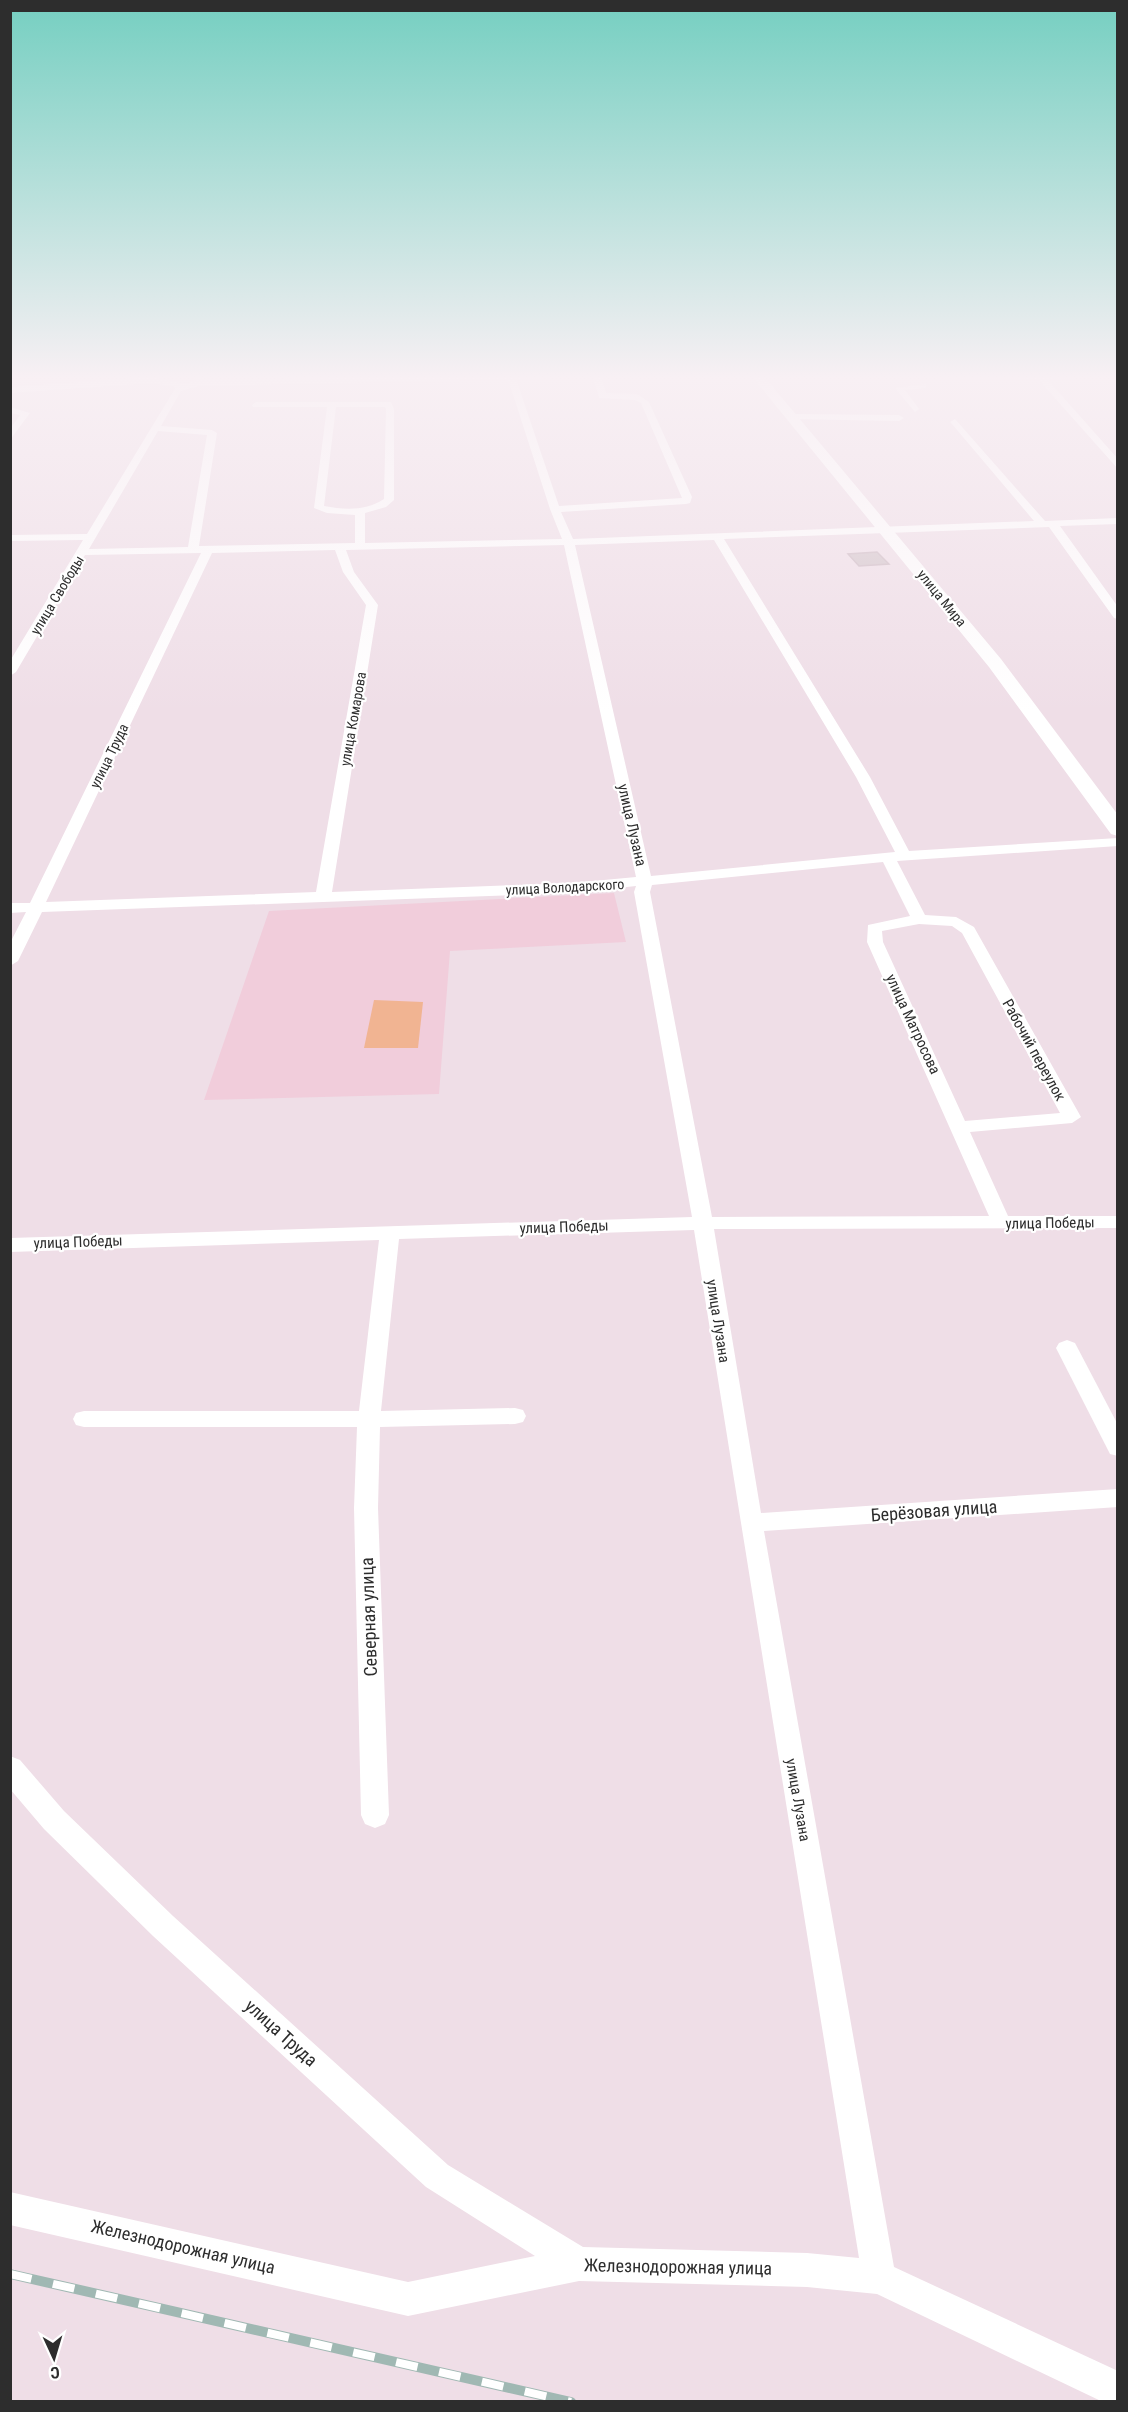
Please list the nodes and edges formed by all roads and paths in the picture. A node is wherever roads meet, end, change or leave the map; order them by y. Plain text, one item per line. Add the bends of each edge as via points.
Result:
1 (120, 487) edge
2 (203, 487) edge
3 (321, 487) edge
4 (389, 487) edge
5 (548, 487) edge
6 (682, 487) edge
7 (849, 487) edge
8 (1013, 487) edge
9 (555, 509) junction
10 (360, 511) junction
11 (1118, 521) edge
12 (1047, 524) junction
13 (885, 529) junction
14 (717, 536) junction
15 (91, 537) junction
16 (10, 538) edge
17 (569, 542) junction
18 (340, 548) junction
19 (360, 548) junction
20 (193, 550) junction
21 (208, 550) junction
22 (82, 552) junction
23 (1118, 616) edge
24 (10, 672) edge
25 (1118, 830) edge
26 (1118, 842) edge
27 (896, 857) junction
28 (645, 883) junction
29 (323, 897) junction
30 (10, 908) edge
31 (36, 908) junction
32 (919, 919) junction
33 (10, 962) edge
34 (960, 1127) junction
35 (1118, 1222) edge
36 (703, 1223) junction
37 (1002, 1224) junction
38 (390, 1232) junction
39 (10, 1245) edge
40 (1067, 1348) dead end
41 (515, 1416) dead end
42 (84, 1419) dead end
43 (369, 1419) junction
44 (1118, 1448) edge
45 (1118, 1498) edge
46 (751, 1523) junction
47 (10, 1768) edge
48 (375, 1815) dead end
49 (10, 2208) edge
50 (579, 2264) junction
51 (879, 2277) junction
52 (1118, 2390) edge

1 - 15 street, улица Свободы
2 - 20 street
3 - 10 street via 318,505 324,509
4 - 10 street via 389,500
5 - 9 street, улица Лузана
6 - 9 street via 686,501
7 - 13 main road, улица Мира
8 - 12 street
9 - 17 street, улица Лузана
10 - 19 street
11 - 12 street
12 - 13 street
12 - 23 street
13 - 14 street
13 - 25 main road, улица Мира via 1002,672
14 - 17 street
14 - 27 street via 863,777
15 - 16 street
15 - 22 street, улица Свободы
17 - 19 street
17 - 28 street, улица Лузана
18 - 19 street
18 - 21 street
18 - 29 street, улица Комарова via 349,572 372,605
20 - 21 street
20 - 22 street
21 - 31 street, улица Труда
22 - 24 street, улица Свободы
26 - 27 street, улица Володарского
27 - 28 street, улица Володарского
27 - 32 street
28 - 29 street, улица Володарского
28 - 36 street, улица Лузана via 642,892
29 - 31 street, улица Володарского
30 - 31 street, улица Володарского
31 - 33 street, улица Труда
32 - 34 street, улица Матросова via 874,928 875,942
32 - 34 street, Рабочий переулок via 956,922 968,930 1072,1117
34 - 37 street, улица Матросова
35 - 37 street, улица Победы
36 - 37 street, улица Победы
36 - 38 street, улица Победы
36 - 46 street, улица Лузана
38 - 39 street, улица Победы
38 - 43 street, Северная улица
40 - 44 street
41 - 43 street
42 - 43 street
43 - 48 street, Северная улица via 366,1508
45 - 46 street, Берёзовая улица
46 - 51 street, улица Лузана
47 - 50 street, улица Труда via 54,1820 163,1926 437,2176
49 - 50 street, Железнодорожная улица via 408,2299
50 - 51 street, Железнодорожная улица via 807,2270
51 - 52 street, Железнодорожная улица

